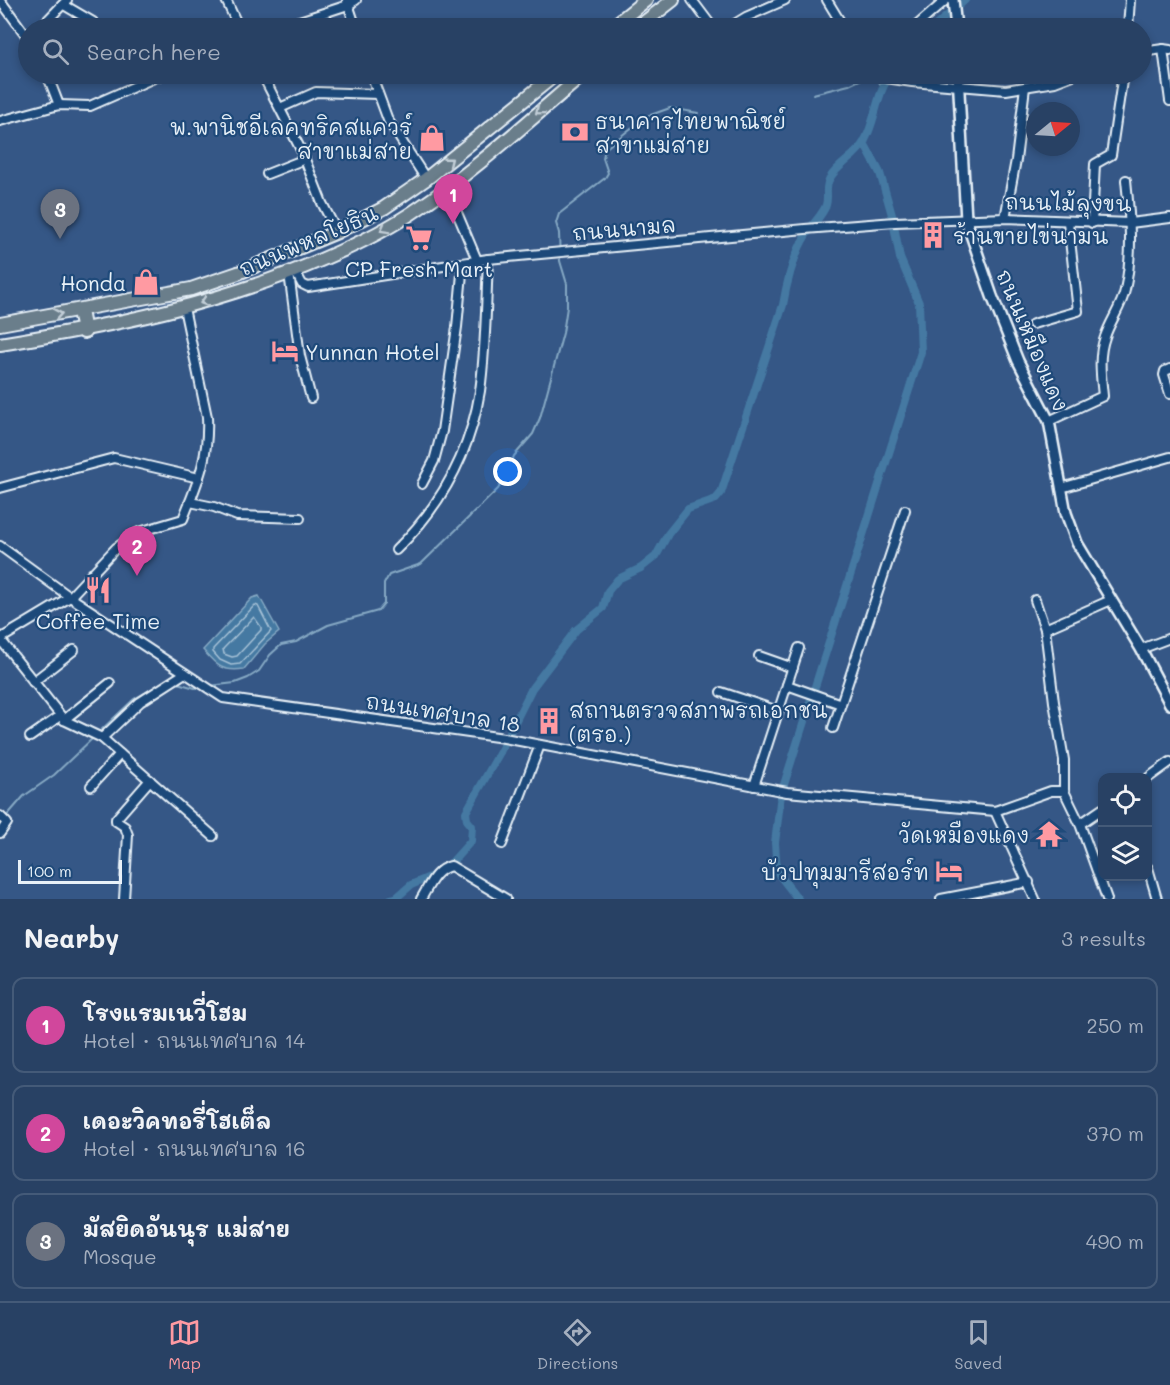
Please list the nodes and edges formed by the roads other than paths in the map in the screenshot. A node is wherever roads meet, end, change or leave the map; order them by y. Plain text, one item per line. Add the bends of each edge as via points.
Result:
1 (0, 0) edge
2 (226, 0) edge
3 (646, 0) edge
4 (673, 0) edge
5 (692, 0) edge
6 (785, 0) edge
7 (827, 0) edge
8 (946, 0) edge
9 (953, 0) edge
10 (1130, 0) edge
11 (65, 2) edge
12 (350, 2) edge
13 (658, 5) edge
14 (50, 18) edge
15 (87, 18) edge
16 (234, 18) edge
17 (306, 18) edge
18 (354, 18) edge
19 (624, 18) edge
20 (647, 18) edge
21 (706, 18) edge
22 (746, 18) edge
23 (838, 18) edge
24 (925, 18) edge
25 (955, 18) edge
26 (1129, 18) edge
27 (18, 24) edge
28 (1166, 50) edge
29 (52, 84) edge
30 (140, 84) edge
31 (267, 84) edge
32 (374, 84) edge
33 (544, 84) edge
34 (572, 84) edge
35 (945, 84) edge
36 (1043, 84) edge
37 (1122, 84) edge
38 (959, 86) junction
39 (1025, 87) junction
40 (378, 94) junction
41 (1170, 101) edge
42 (60, 105) junction
43 (280, 108) junction
44 (0, 121) edge
45 (305, 159) junction
46 (267, 174) dead end
47 (426, 178) junction
48 (1126, 180) dead end
49 (447, 189) junction
50 (1005, 218) junction
51 (1170, 218) edge
52 (966, 220) junction
53 (1068, 222) junction
54 (1092, 223) junction
55 (1130, 223) junction
56 (337, 232) junction
57 (488, 259) junction
58 (477, 260) junction
59 (463, 263) junction
60 (292, 272) junction
61 (184, 308) junction
62 (80, 310) junction
63 (0, 324) edge
64 (1033, 324) dead end
65 (84, 331) junction
66 (0, 344) edge
67 (1170, 369) edge
68 (1170, 394) edge
69 (311, 398) dead end
70 (1049, 422) junction
71 (1170, 457) edge
72 (199, 478) junction
73 (422, 484) dead end
74 (0, 488) edge
75 (1061, 488) junction
76 (190, 502) junction
77 (905, 510) dead end
78 (300, 518) dead end
79 (0, 546) edge
80 (396, 550) dead end
81 (70, 597) junction
82 (1035, 600) dead end
83 (1112, 600) junction
84 (1045, 629) junction
85 (1170, 638) edge
86 (0, 639) edge
87 (799, 648) dead end
88 (1141, 649) junction
89 (74, 650) dead end
90 (759, 656) dead end
91 (793, 668) junction
92 (185, 673) junction
93 (33, 682) junction
94 (110, 683) dead end
95 (787, 685) junction
96 (721, 692) dead end
97 (841, 704) junction
98 (1170, 704) edge
99 (778, 711) junction
100 (62, 718) junction
101 (833, 728) dead end
102 (98, 736) junction
103 (30, 737) dead end
104 (540, 745) junction
105 (120, 754) junction
106 (1170, 762) edge
107 (1152, 775) edge
108 (150, 780) junction
109 (91, 786) dead end
110 (754, 786) junction
111 (1064, 791) junction
112 (995, 811) junction
113 (1098, 812) edge
114 (3, 817) edge
115 (1080, 824) junction
116 (0, 833) edge
117 (213, 836) dead end
118 (502, 844) dead end
119 (1152, 881) edge
120 (1029, 882) junction
121 (953, 898) edge
122 (123, 899) edge
123 (421, 899) edge
124 (506, 899) edge
125 (941, 899) edge
126 (1035, 899) edge
127 (1107, 899) edge
128 (1157, 899) edge

1 - 27 street
2 - 16 street
3 - 19 main road
4 - 13 main road
5 - 21 street
6 - 22 street
7 - 23 street
8 - 24 street
9 - 25 street
10 - 26 street
11 - 14 street
11 - 15 street
12 - 17 street
12 - 18 street
13 - 20 main road
28 - 41 street
29 - 42 street
30 - 42 street via 90,106
31 - 43 street
32 - 40 street
47 -> 33 main road, ถนนพหลโยธิน
34 -> 49 main road, ถนนพหลโยธิน
35 - 38 street
36 - 39 street
37 - 54 street via 1111,155 1095,164
38 - 39 street via 1006,90
38 - 52 street, ถนนเหมืองแดง
39 - 50 street
40 - 43 street via 322,92
40 - 47 street via 388,120
42 - 44 street
43 - 45 street
45 - 46 street
45 - 56 street
47 - 56 main road, ถนนพหลโยธิน via 384,208
48 - 55 street
49 - 58 street
49 -> 60 main road, ถนนพหลโยธิน via 367,239
50 - 52 street, ถนนไม้ลุงขน
50 - 53 street, ถนนไม้ลุงขน
51 - 55 street, ถนนไม้ลุงขน
52 - 57 street, ถนนนามล via 805,229
52 - 70 street, ถนนเหมืองแดง via 1018,361
53 - 54 street, ถนนไม้ลุงขน
53 - 64 street via 1078,311
54 - 55 street, ถนนไม้ลุงขน
55 - 70 street via 1125,292 1105,337 1100,362 1103,396
56 - 62 main road, ถนนพหลโยธิน via 190,289
57 - 58 street, ถนนนามล
57 - 80 street via 480,392 467,439 440,498
58 - 59 street, ถนนนามล
59 - 60 street, ถนนนามล via 308,287
59 - 73 street via 442,431 434,461
60 -> 61 main road, ถนนพหลโยธิน
60 - 69 street via 300,356
61 - 65 main road, ถนนพหลโยธิน
61 - 72 street via 207,417 206,456
63 -> 62 main road, ถนนพหลโยธิน
62 - 65 highway
65 - 66 main road, ถนนพหลโยธิน
67 - 68 street via 1164,375
70 - 75 street, ถนนเหมืองแดง
71 - 75 street
72 - 74 street via 114,458
72 - 76 street
75 - 83 street, ถนนเหมืองแดง via 1077,543
76 - 78 street via 237,516
76 - 81 street via 183,519 139,532 116,548
77 - 97 street
79 - 81 street, ถนนเทศบาล 18
81 - 86 street
81 - 92 street, ถนนเทศบาล 18
82 - 84 street
83 - 84 street
83 - 88 street, ถนนเหมืองแดง
84 - 111 street via 1064,760
85 - 88 street
86 - 93 street
87 - 91 street
88 - 98 street, ถนนเหมืองแดง
89 - 93 street
90 - 91 street
91 - 95 street
92 - 102 street
92 - 104 street, ถนนเทศบาล 18 via 223,698
93 - 100 street
94 - 100 street
95 - 97 street
95 - 99 street
96 - 99 street
97 - 101 street
99 - 110 street
100 - 102 street
100 - 103 street
102 - 105 street
104 - 110 street, ถนนเทศบาล 18
104 - 118 street
105 - 108 street
105 - 109 street
106 - 107 street
108 - 117 street
108 - 122 street via 116,819 128,835
110 - 112 street, ถนนเทศบาล 18
111 - 112 street via 1051,791
111 - 115 street
112 - 120 street
113 - 115 street
114 - 116 street via 6,825
115 - 127 street
119 - 128 street
120 - 121 street
120 - 126 street
121 - 125 street
123 - 124 street via 436,874 451,866

